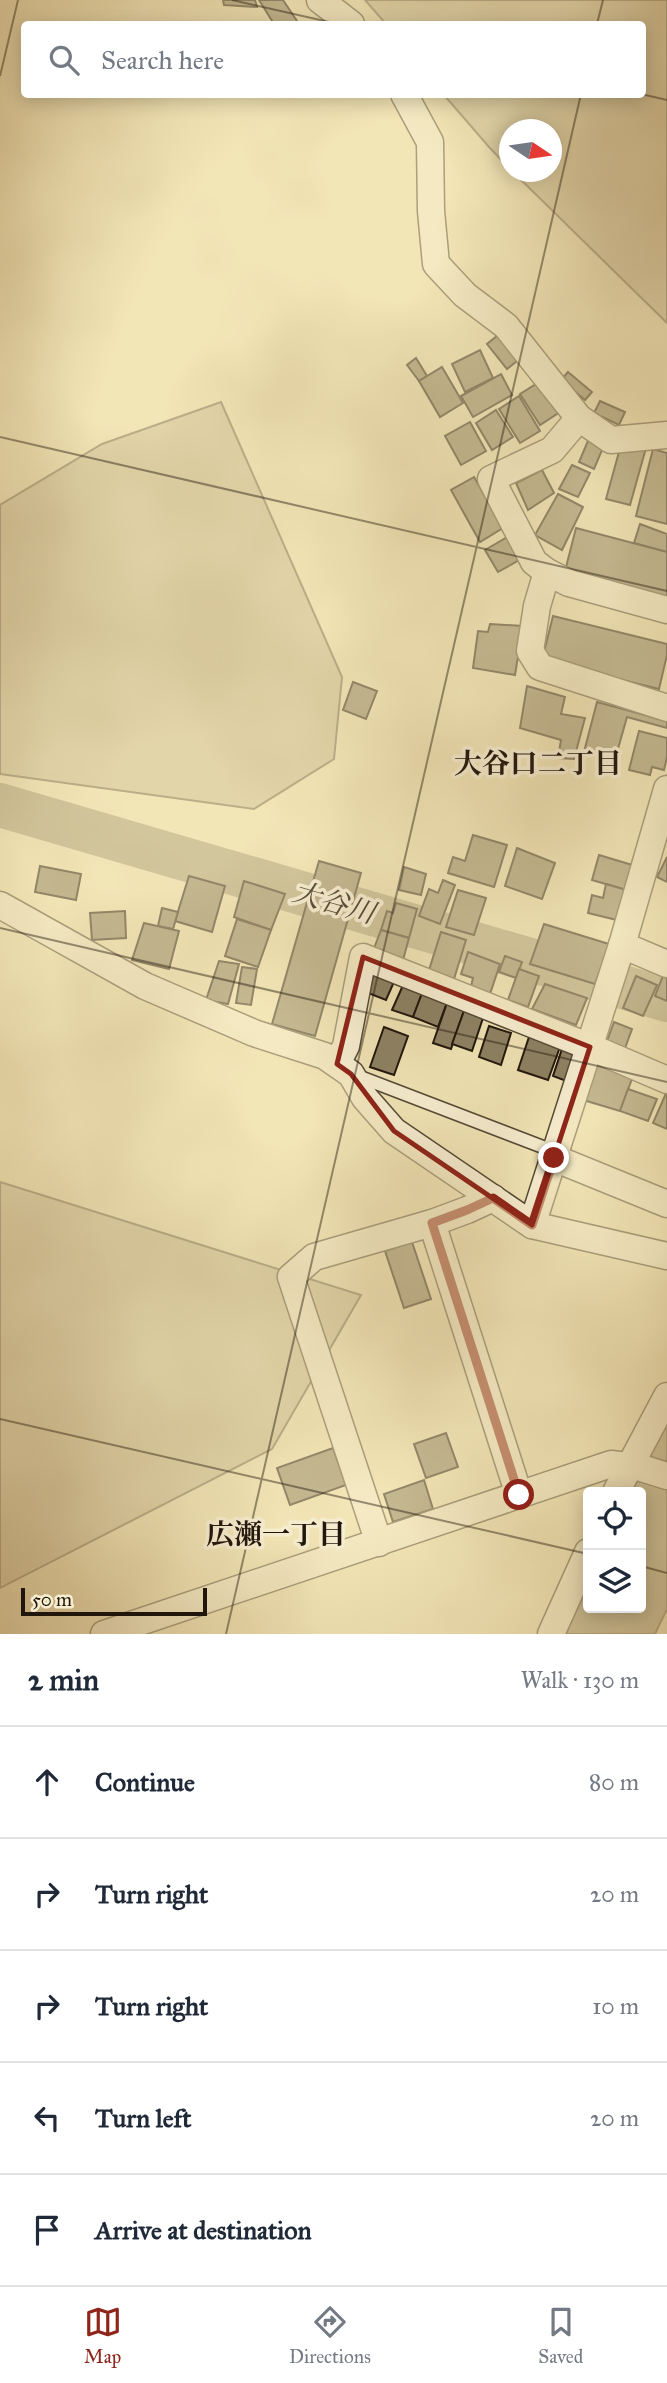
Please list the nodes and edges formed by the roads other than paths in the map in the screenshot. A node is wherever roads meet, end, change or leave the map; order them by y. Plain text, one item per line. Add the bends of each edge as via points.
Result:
1 (320, 0) edge
2 (347, 21) edge
3 (406, 98) edge
4 (579, 418) junction
5 (667, 435) edge
6 (547, 572) junction
7 (667, 610) edge
8 (667, 708) edge
9 (665, 804) edge
10 (0, 905) edge
11 (622, 945) junction
12 (667, 964) edge
13 (590, 1047) junction
14 (344, 1069) junction
15 (667, 1080) edge
16 (555, 1155) junction
17 (493, 1198) junction
18 (667, 1204) edge
19 (432, 1223) junction
20 (532, 1225) junction
21 (667, 1256) edge
22 (667, 1396) edge
23 (633, 1466) junction
24 (667, 1476) edge
25 (619, 1487) edge
26 (519, 1495) junction
27 (379, 1542) junction
28 (583, 1563) edge
29 (162, 1626) edge
30 (104, 1634) edge
31 (551, 1634) edge

1 - 2 street
3 - 4 street via 430,142 436,264 465,295 506,326
4 - 5 street via 611,440
4 - 6 street via 552,450 491,479 534,562
6 - 7 street via 569,583
6 - 8 street via 530,651 540,667
9 - 11 street
10 - 14 street via 145,986 254,1033 325,1056
11 - 12 street
11 - 13 street
13 - 14 street via 363,957
13 - 15 street
13 - 16 street
14 - 16 lane
14 - 17 street via 394,1131
16 - 18 street
16 - 20 street
17 - 19 street
17 - 20 street
19 - 26 street
19 - 27 street via 314,1257 291,1277
20 - 21 street
22 - 23 street
23 - 24 street
23 - 25 street
23 - 26 street via 611,1464
26 - 27 street
27 - 29 street
28 - 31 street
29 - 30 street

